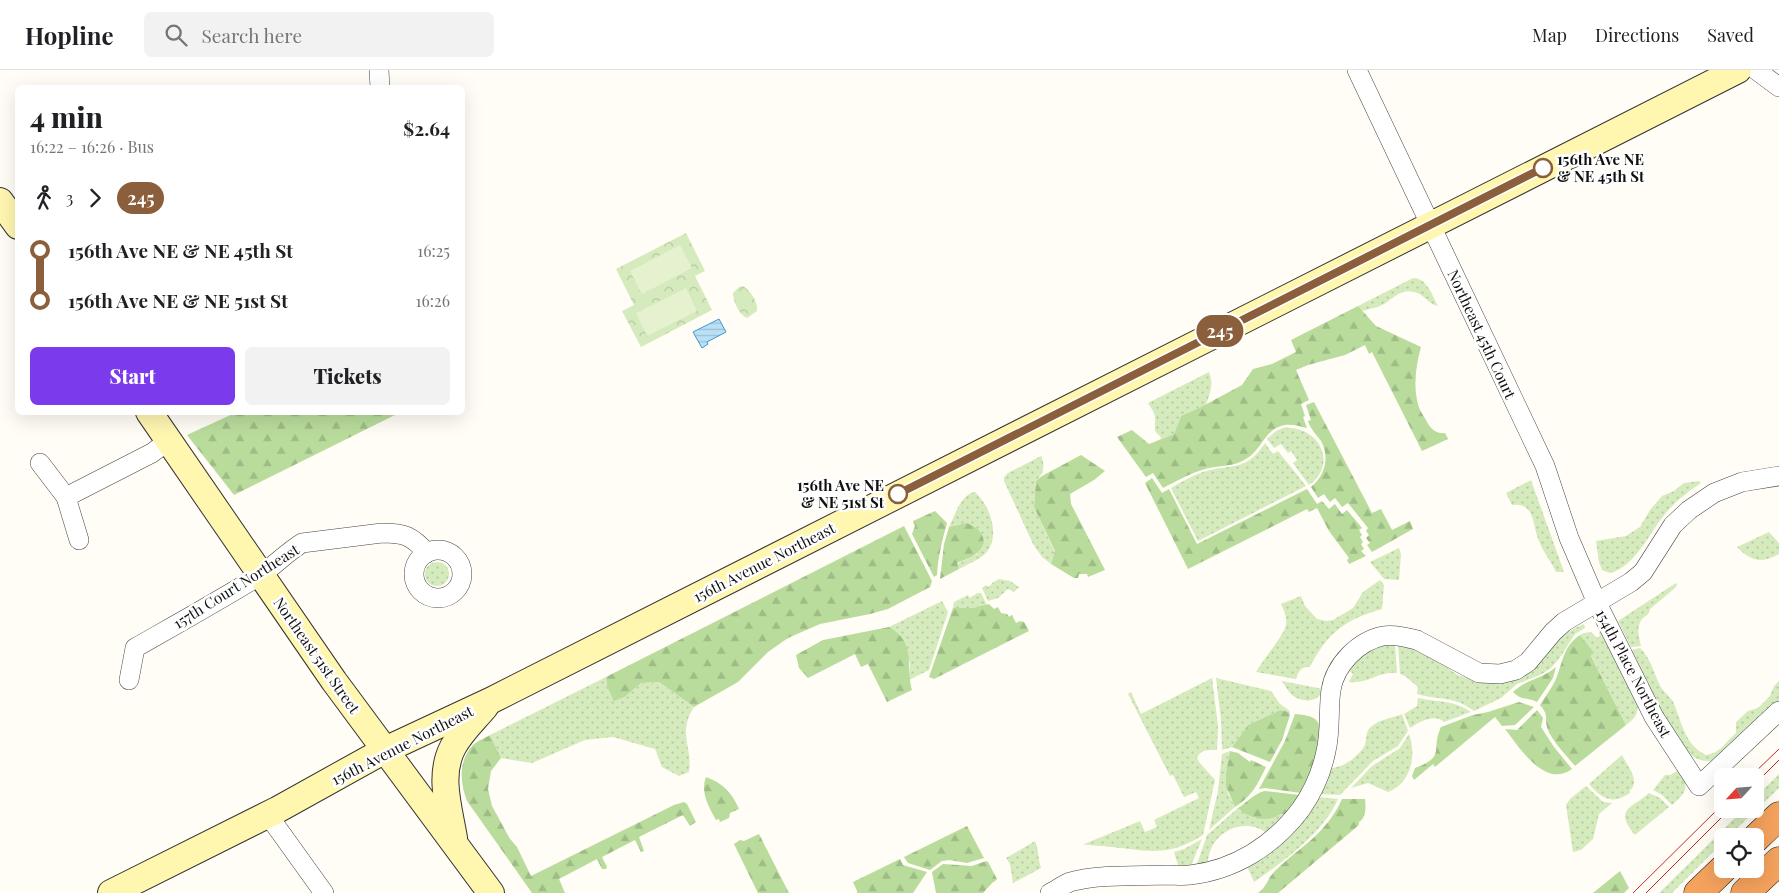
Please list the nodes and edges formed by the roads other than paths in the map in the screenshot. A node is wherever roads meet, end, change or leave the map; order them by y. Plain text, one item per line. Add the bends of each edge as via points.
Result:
1 (380, 70) edge
2 (1357, 70) edge
3 (1738, 70) edge
4 (1756, 70) edge
5 (1714, 76) edge
6 (380, 85) edge
7 (1779, 87) edge
8 (0, 201) edge
9 (15, 222) edge
10 (1430, 224) junction
11 (151, 415) edge
12 (168, 441) junction
13 (40, 463) dead end
14 (1779, 476) edge
15 (66, 497) junction
16 (79, 540) dead end
17 (427, 553) dead end
18 (261, 574) junction
19 (1597, 602) junction
20 (129, 680) dead end
21 (490, 701) junction
22 (1779, 712) edge
23 (385, 750) junction
24 (268, 814) junction
25 (1779, 816) edge
26 (1764, 830) edge
27 (455, 843) junction
28 (1779, 861) edge
29 (1714, 878) edge
30 (112, 893) edge
31 (324, 893) edge
32 (491, 893) edge
33 (1050, 893) edge
34 (1698, 893) edge
35 (1745, 893) edge

1 - 6 street
2 - 10 street, Northeast 45th Court
3 - 5 main road, 156th Avenue Northeast
4 - 7 street
5 - 10 main road, 156th Avenue Northeast
8 - 9 main road
10 - 19 street, Northeast 45th Court via 1545,466 1569,538
10 - 21 main road, 156th Avenue Northeast
11 - 12 main road, Northeast 51st Street
12 - 15 street via 152,453
12 - 18 main road, Northeast 51st Street
13 - 15 street
14 - 19 street via 1742,482 1714,493 1689,510 1673,525 1642,572
15 - 16 street
17 - 18 street, 157th Court Northeast via 415,539 382,532 302,544
18 - 20 street, 157th Court Northeast via 135,648
18 - 23 main road, Northeast 51st Street
19 - 22 street, 154th Place Northeast via 1654,718 1699,786
19 - 33 street, 154th Place Northeast via 1564,622 1528,662 1516,670 1500,674 1479,674 1407,637 1383,636 1366,642 1345,661 1334,680 1327,750 1320,776 1302,808 1276,838 1219,870 1190,876 1101,878 1069,883
21 - 23 main road, 156th Avenue Northeast
21 - 27 main road via 453,747 448,761 446,787
23 - 24 main road, 156th Avenue Northeast
23 - 27 main road, Northeast 51st Street
24 - 30 main road, 156th Avenue Northeast
24 - 31 street
25 - 26 highway
27 - 32 main road, Northeast 51st Street
28 - 35 highway
29 - 34 highway

